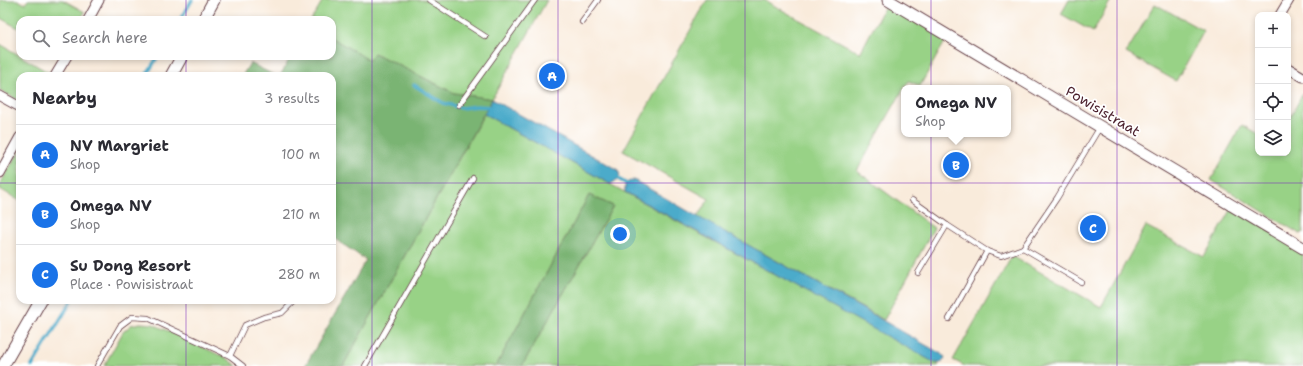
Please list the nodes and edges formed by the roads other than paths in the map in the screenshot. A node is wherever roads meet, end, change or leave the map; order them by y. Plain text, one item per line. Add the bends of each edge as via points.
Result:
1 (100, 0) edge
2 (214, 0) edge
3 (429, 0) edge
4 (535, 0) edge
5 (598, 0) edge
6 (888, 0) edge
7 (1289, 0) edge
8 (1282, 12) edge
9 (90, 16) edge
10 (205, 16) edge
11 (582, 22) dead end
12 (486, 37) dead end
13 (65, 60) edge
14 (180, 60) edge
15 (1291, 70) edge
16 (57, 72) edge
17 (173, 72) edge
18 (1303, 77) edge
19 (0, 96) edge
20 (16, 105) edge
21 (459, 105) dead end
22 (1100, 126) junction
23 (16, 145) edge
24 (0, 172) edge
25 (472, 178) dead end
26 (912, 200) dead end
27 (947, 225) junction
28 (1023, 248) junction
29 (1303, 248) edge
30 (987, 251) junction
31 (918, 273) dead end
32 (1081, 282) dead end
33 (39, 304) edge
34 (291, 304) edge
35 (949, 319) dead end
36 (230, 356) junction
37 (3, 366) edge
38 (97, 366) edge
39 (242, 366) edge
40 (365, 366) edge

1 - 9 street
2 - 10 street
3 - 12 lane
4 - 21 lane
5 - 11 lane
6 - 22 street, Powisistraat
7 - 8 street
13 - 16 street
14 - 17 street
15 - 18 street
19 - 20 street
22 - 28 lane via 1057,198
22 - 29 street, Powisistraat
23 - 24 street
25 - 40 lane
26 - 27 lane
27 - 30 lane
27 - 31 lane
28 - 30 lane via 1001,256
28 - 32 lane
30 - 35 lane
33 - 37 street
34 - 36 lane via 282,313 246,325
36 - 38 lane via 148,318 132,317 120,326
36 - 39 lane

